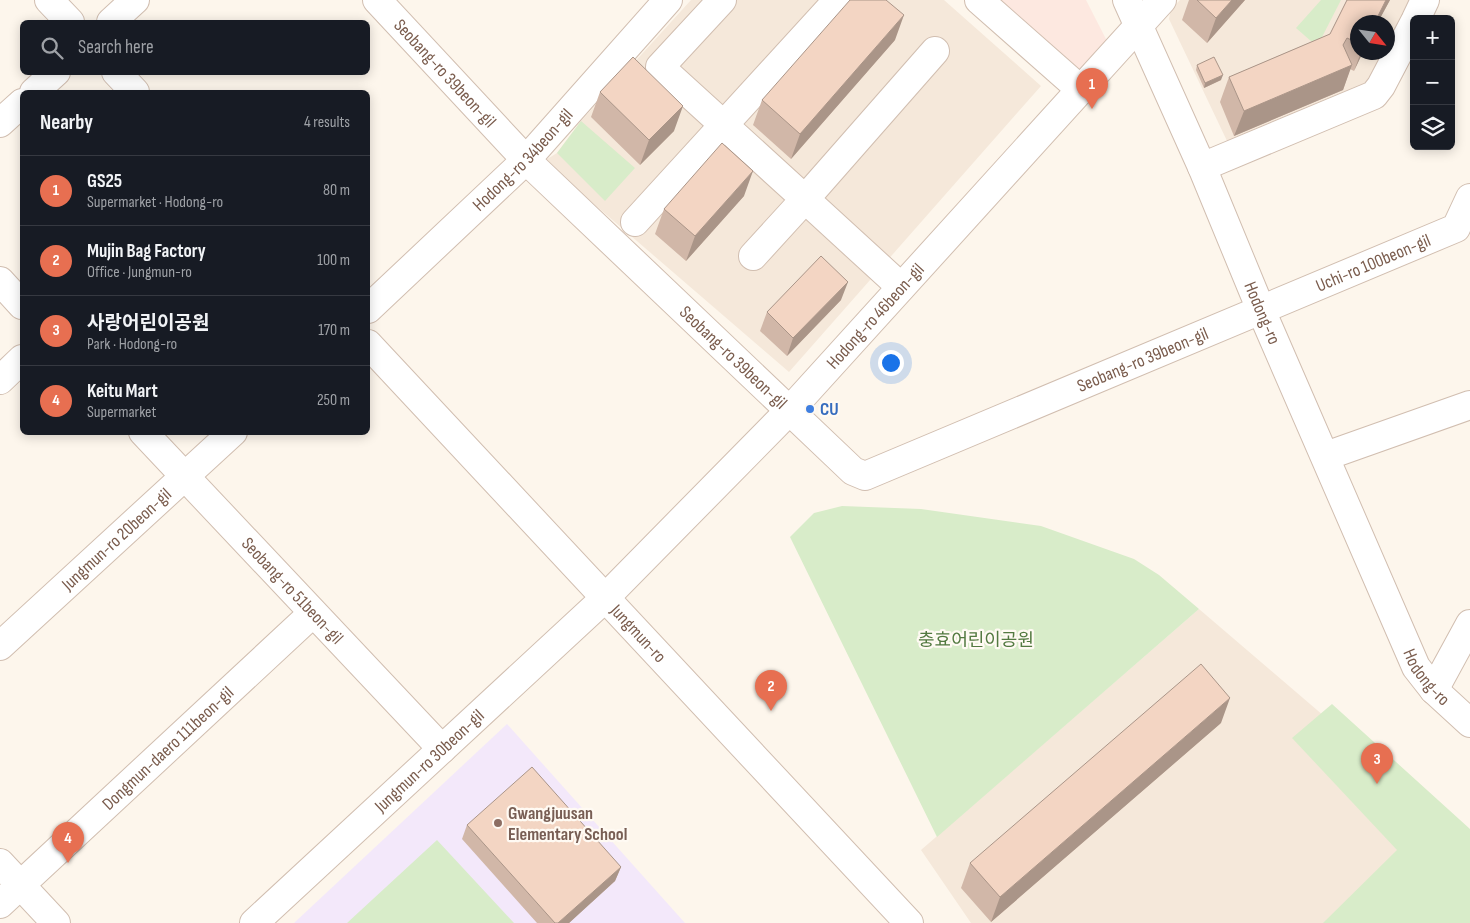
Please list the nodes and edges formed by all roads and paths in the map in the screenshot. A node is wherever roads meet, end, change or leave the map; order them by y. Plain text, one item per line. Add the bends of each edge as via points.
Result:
1 (49, 0) edge
2 (135, 0) edge
3 (668, 0) edge
4 (722, 0) edge
5 (833, 0) edge
6 (979, 0) edge
7 (1127, 0) edge
8 (1162, 0) edge
9 (388, 4) edge
10 (68, 20) edge
11 (113, 20) edge
12 (1138, 26) junction
13 (1410, 30) edge
14 (936, 51) dead end
15 (53, 75) edge
16 (119, 75) edge
17 (36, 90) edge
18 (132, 90) edge
19 (1081, 90) junction
20 (20, 105) edge
21 (0, 122) edge
22 (722, 126) junction
23 (526, 160) junction
24 (1202, 167) junction
25 (1470, 198) edge
26 (806, 199) junction
27 (635, 222) dead end
28 (1463, 231) edge
29 (753, 256) dead end
30 (0, 281) edge
31 (901, 288) junction
32 (20, 302) edge
33 (370, 307) edge
34 (1261, 310) junction
35 (370, 346) edge
36 (20, 361) edge
37 (0, 380) edge
38 (1470, 405) edge
39 (790, 410) junction
40 (146, 435) edge
41 (230, 435) edge
42 (1326, 456) junction
43 (184, 477) junction
44 (604, 599) junction
45 (313, 613) junction
46 (1470, 624) edge
47 (0, 646) edge
48 (1434, 690) junction
49 (1470, 723) edge
50 (442, 749) junction
51 (0, 863) edge
52 (21, 885) junction
53 (0, 904) edge
54 (56, 923) edge
55 (254, 923) edge
56 (909, 923) edge

1 - 10 street
2 - 11 street
3 - 23 street, Hodong-ro 34beon-gil
4 - 22 street via 660,67
5 - 22 street via 836,2
6 - 19 street
7 - 12 street, Hodong-ro
8 - 12 street, Hodong-ro 46beon-gil
9 - 23 street, Seobang-ro 39beon-gil
12 - 19 street, Hodong-ro 46beon-gil
12 - 24 street, Hodong-ro
13 - 24 street via 1374,95
14 - 26 street
15 - 17 street
16 - 18 street
19 - 31 street, Hodong-ro 46beon-gil
20 - 21 street
22 - 26 street
22 - 27 street
23 - 33 street, Hodong-ro 34beon-gil
23 - 39 street, Seobang-ro 39beon-gil
24 - 34 street, Hodong-ro
25 - 28 street, Uchi-ro 100beon-gil
26 - 29 street
26 - 31 street
28 - 34 street, Uchi-ro 100beon-gil
30 - 32 street
31 - 39 street, Hodong-ro 46beon-gil
34 - 39 street, Seobang-ro 39beon-gil via 865,476 853,471
34 - 42 street, Hodong-ro
35 - 44 street, Jungmun-ro
36 - 37 street
38 - 42 street
39 - 44 street, Hodong-ro 46beon-gil
40 - 43 street, Seobang-ro 51beon-gil
41 - 43 street, Jungmun-ro 20beon-gil
42 - 48 street, Hodong-ro via 1402,637 1416,667
43 - 45 street, Seobang-ro 51beon-gil
43 - 47 street, Jungmun-ro 20beon-gil
44 - 50 street, Jungmun-ro 30beon-gil
44 - 56 street, Jungmun-ro
45 - 50 street, Seobang-ro 51beon-gil
45 - 52 street, Dongmun-daero 111beon-gil
46 - 48 street
48 - 49 street, Hodong-ro
50 - 55 street, Jungmun-ro 30beon-gil
51 - 52 street
52 - 53 street, Dongmun-daero 111beon-gil
52 - 54 street

